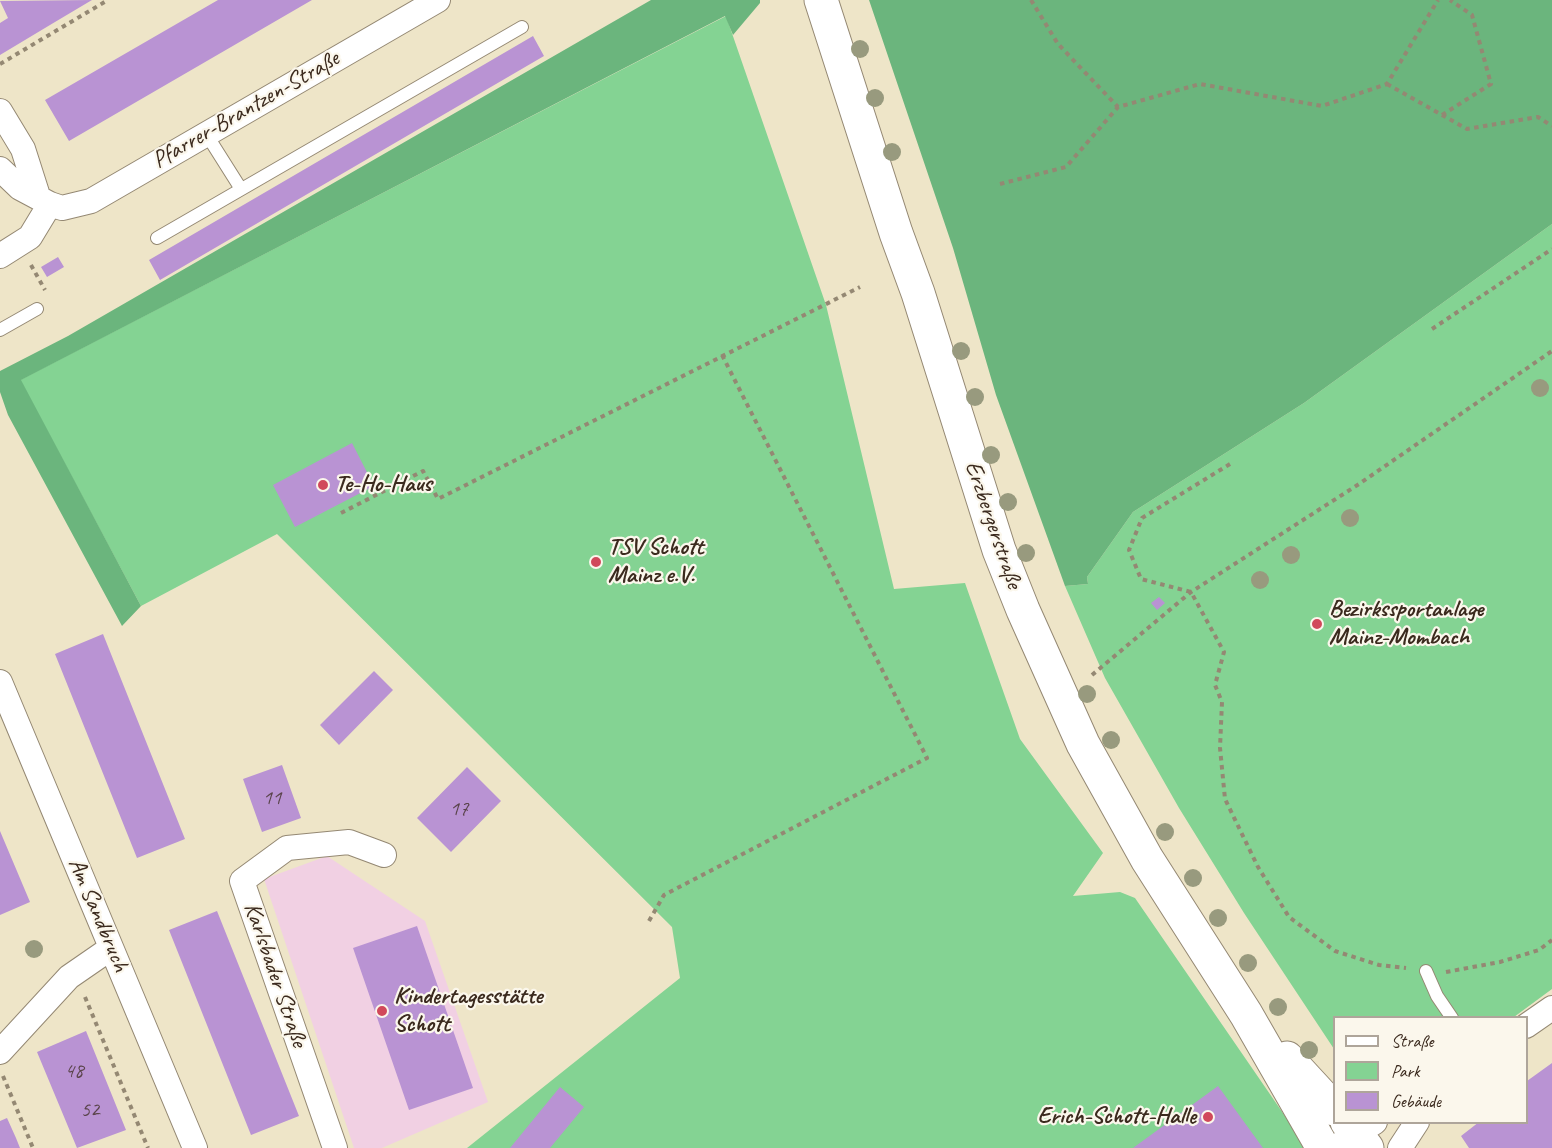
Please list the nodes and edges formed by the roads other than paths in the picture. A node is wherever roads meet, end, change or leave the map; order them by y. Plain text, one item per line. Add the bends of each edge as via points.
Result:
1 (438, 0) edge
2 (821, 0) edge
3 (522, 27) dead end
4 (0, 111) edge
5 (206, 132) junction
6 (0, 169) edge
7 (241, 189) junction
8 (44, 200) junction
9 (157, 238) dead end
10 (0, 256) edge
11 (37, 309) dead end
12 (0, 330) edge
13 (0, 682) edge
14 (384, 855) dead end
15 (111, 948) junction
16 (1426, 971) road end
17 (1552, 1008) edge
18 (1246, 1014) junction
19 (1451, 1016) edge
20 (1528, 1025) edge
21 (0, 1052) edge
22 (1333, 1108) edge
23 (1416, 1124) edge
24 (195, 1148) edge
25 (335, 1148) edge
26 (1323, 1148) edge
27 (1400, 1148) edge

1 - 5 street, Pfarrer-Brantzen-Straße
2 - 18 main road, Erzbergerstraße via 999,550 1023,610 1089,755 1147,859
3 - 7 lane
4 - 8 street via 23,149
5 - 7 lane
5 - 8 street, Pfarrer-Brantzen-Straße via 91,201 62,208
6 - 8 street via 20,188
7 - 9 lane
8 - 10 street via 30,237
11 - 12 lane
13 - 15 street, Am Sandbruch
14 - 25 street, Karlsbader Straße via 349,842 287,848 242,881
15 - 21 street via 69,977
15 - 24 street, Am Sandbruch
16 - 19 lane
17 - 20 street
18 - 22 main road, Erzbergerstraße
18 - 26 main road, Erzbergerstraße
23 - 27 street

